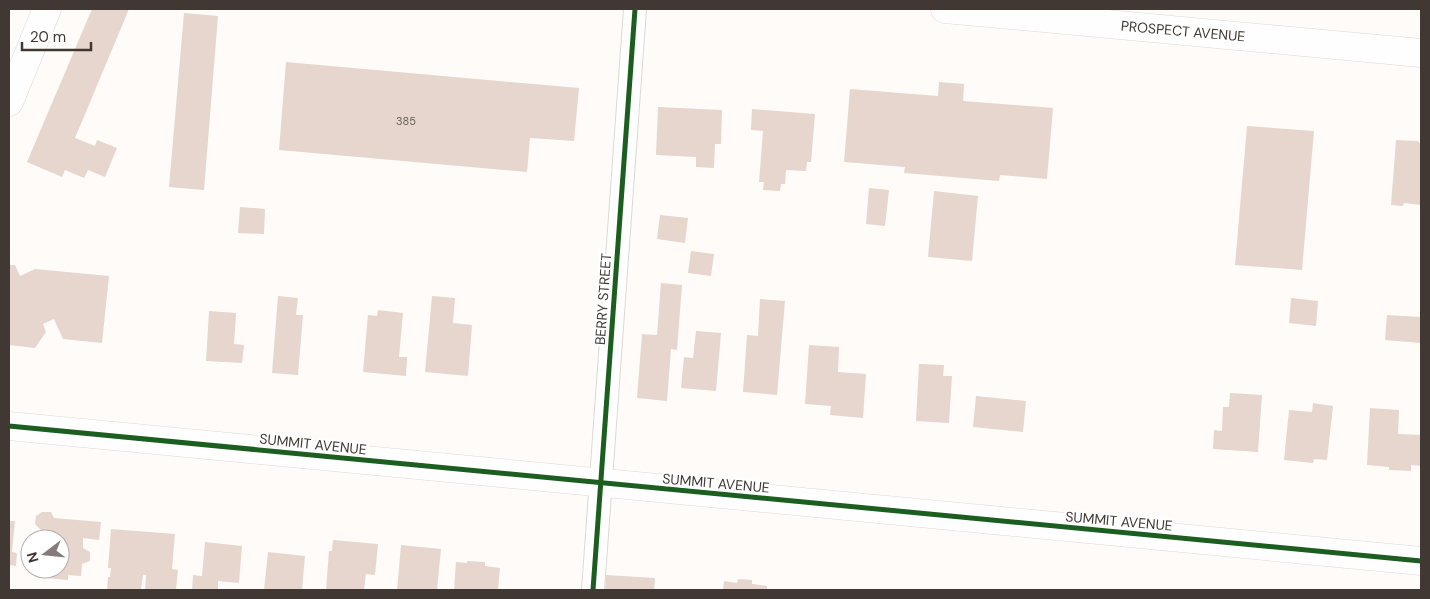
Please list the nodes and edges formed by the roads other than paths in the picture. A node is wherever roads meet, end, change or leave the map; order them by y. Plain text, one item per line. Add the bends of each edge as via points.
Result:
1 (47, 9) edge
2 (635, 9) edge
3 (945, 9) edge
4 (1421, 53) edge
5 (9, 102) edge
6 (9, 426) edge
7 (601, 484) junction
8 (1421, 561) edge
9 (593, 590) edge

1 - 5 street
2 - 7 street, BERRY STREET
3 - 4 street, PROSPECT AVENUE
6 - 7 street, SUMMIT AVENUE
7 - 8 street, SUMMIT AVENUE
7 - 9 street, BERRY STREET

